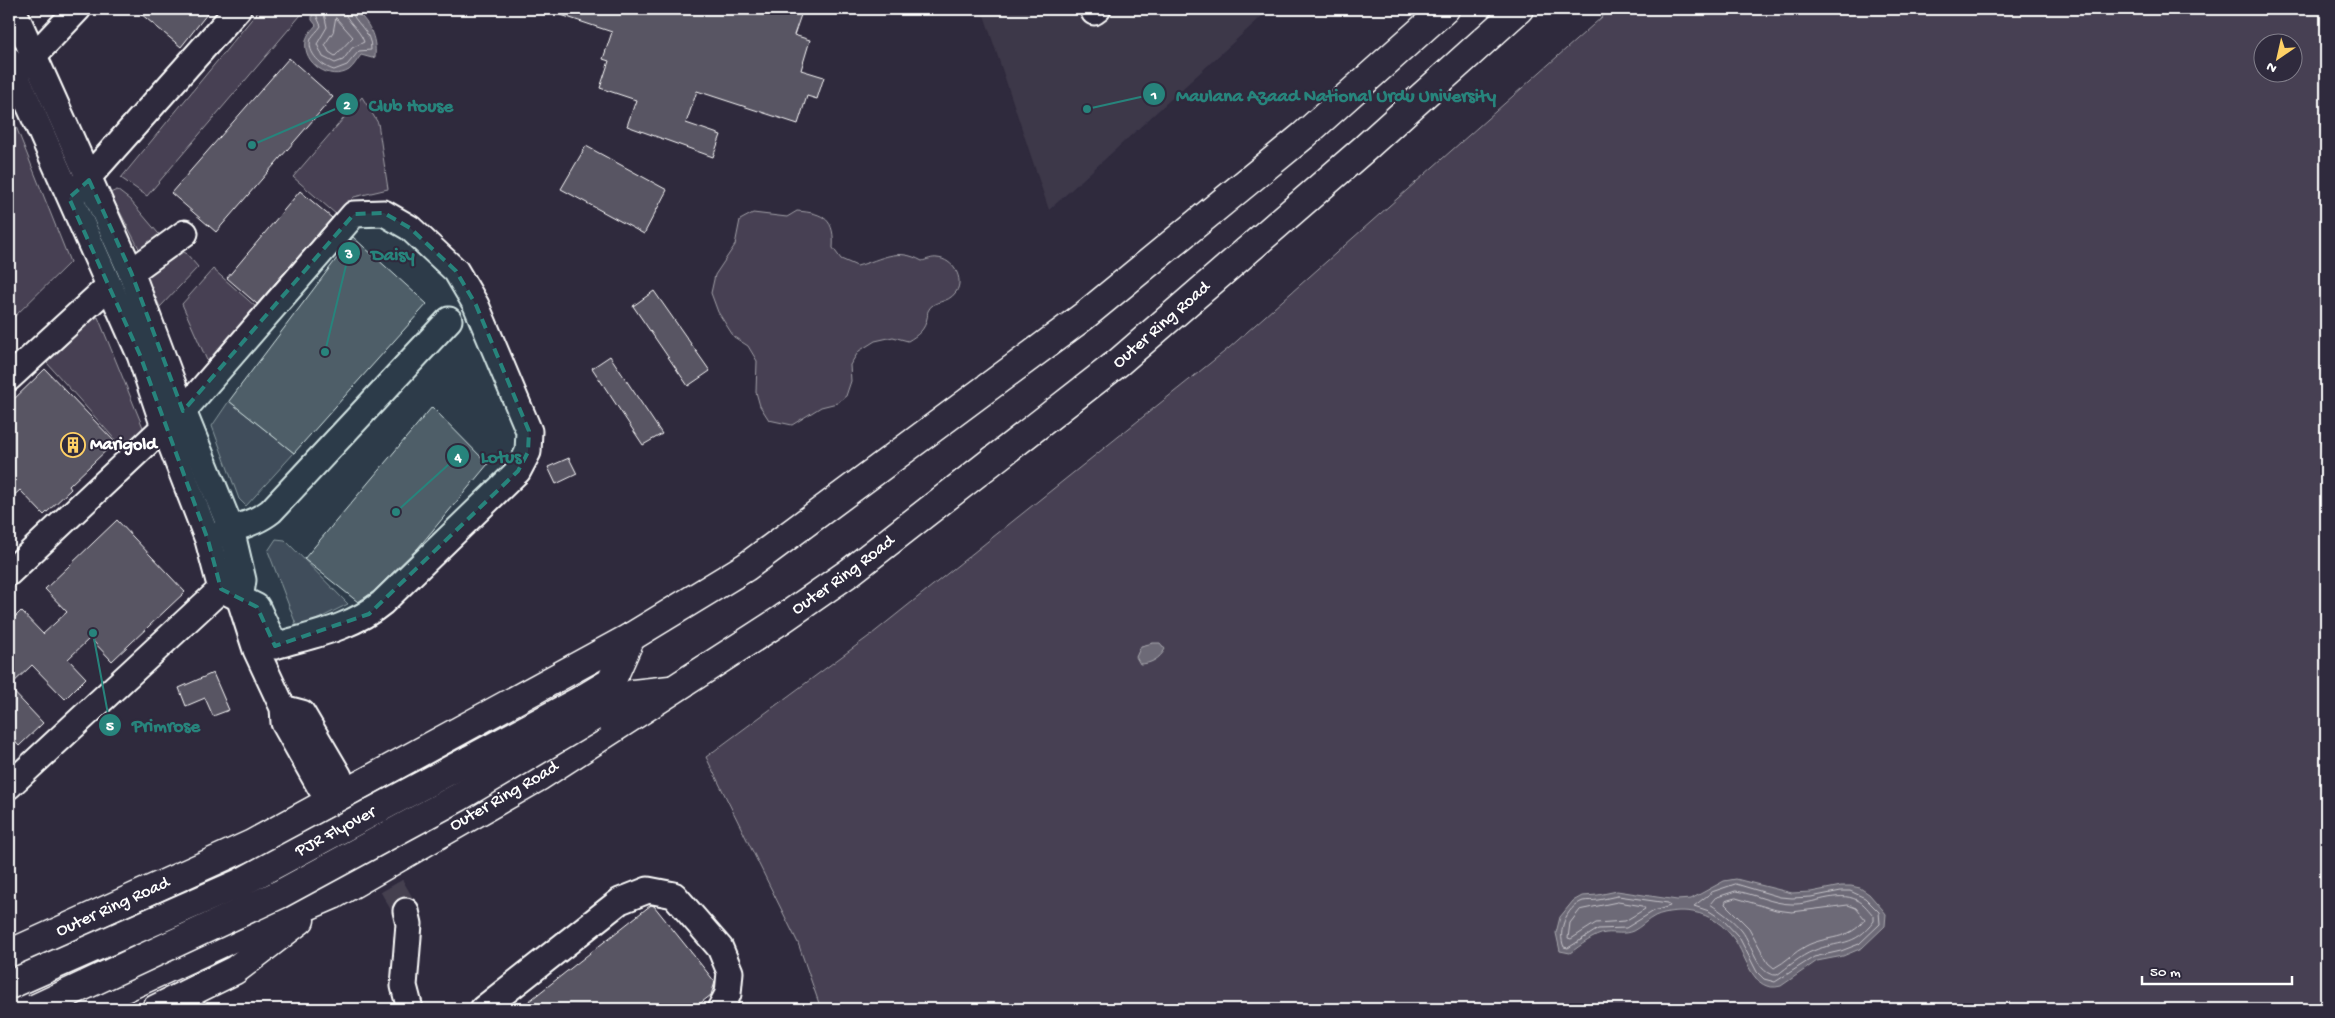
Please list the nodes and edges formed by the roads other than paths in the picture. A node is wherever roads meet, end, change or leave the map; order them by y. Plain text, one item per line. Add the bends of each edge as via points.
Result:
1 (13, 9) edge
2 (78, 9) edge
3 (238, 9) edge
4 (1445, 9) edge
5 (1519, 9) edge
6 (36, 55) junction
7 (12, 67) edge
8 (89, 180) junction
9 (69, 198) junction
10 (185, 233) dead end
11 (131, 272) junction
12 (109, 286) junction
13 (449, 320) dead end
14 (9, 378) edge
15 (183, 411) junction
16 (164, 427) junction
17 (231, 529) junction
18 (208, 540) junction
19 (9, 573) edge
20 (231, 595) junction
21 (631, 637) junction
22 (676, 690) junction
23 (283, 708) dead end
24 (587, 708) junction
25 (9, 786) edge
26 (333, 895) junction
27 (406, 911) tunnel mouth
28 (9, 954) edge
29 (9, 985) edge
30 (34, 1009) edge
31 (79, 1009) edge
32 (156, 1009) edge
33 (410, 1009) edge
34 (483, 1009) edge
35 (720, 1009) edge

1 - 6 street
2 - 6 street
3 - 8 street
4 - 21 highway, Outer Ring Road via 1303,136 1084,316 746,567
5 - 22 highway, Outer Ring Road via 1119,362 850,572
6 - 7 street
6 - 8 street
7 - 9 street
8 - 9 street
8 - 11 street
9 - 12 street
10 - 11 street
11 - 15 street
12 - 14 street
12 - 16 street via 140,355
13 - 17 street via 271,511 255,522
15 - 16 street
15 - 17 street
15 - 20 street via 354,214 384,212 410,228 456,271 476,305 529,431 528,452 518,471 369,614 351,623 276,646 257,608
16 - 18 street
16 - 19 street
17 - 18 street
17 - 20 street via 244,580
18 - 20 street
20 - 23 street
20 - 25 street
21 - 24 highway, PJR Flyover via 611,682
21 - 28 highway, Outer Ring Road via 252,844
22 - 24 highway, PJR Flyover via 633,694
22 - 26 highway, Outer Ring Road via 540,776
24 - 29 highway, PJR Flyover, bridge via 240,883
24 - 30 highway, PJR Flyover, bridge via 460,797 280,894
26 - 31 highway, Outer Ring Road
26 - 32 highway via 235,970
27 - 33 street via 409,924 404,986
34 - 35 street via 620,901 648,890 674,894 720,948 730,972 728,994

